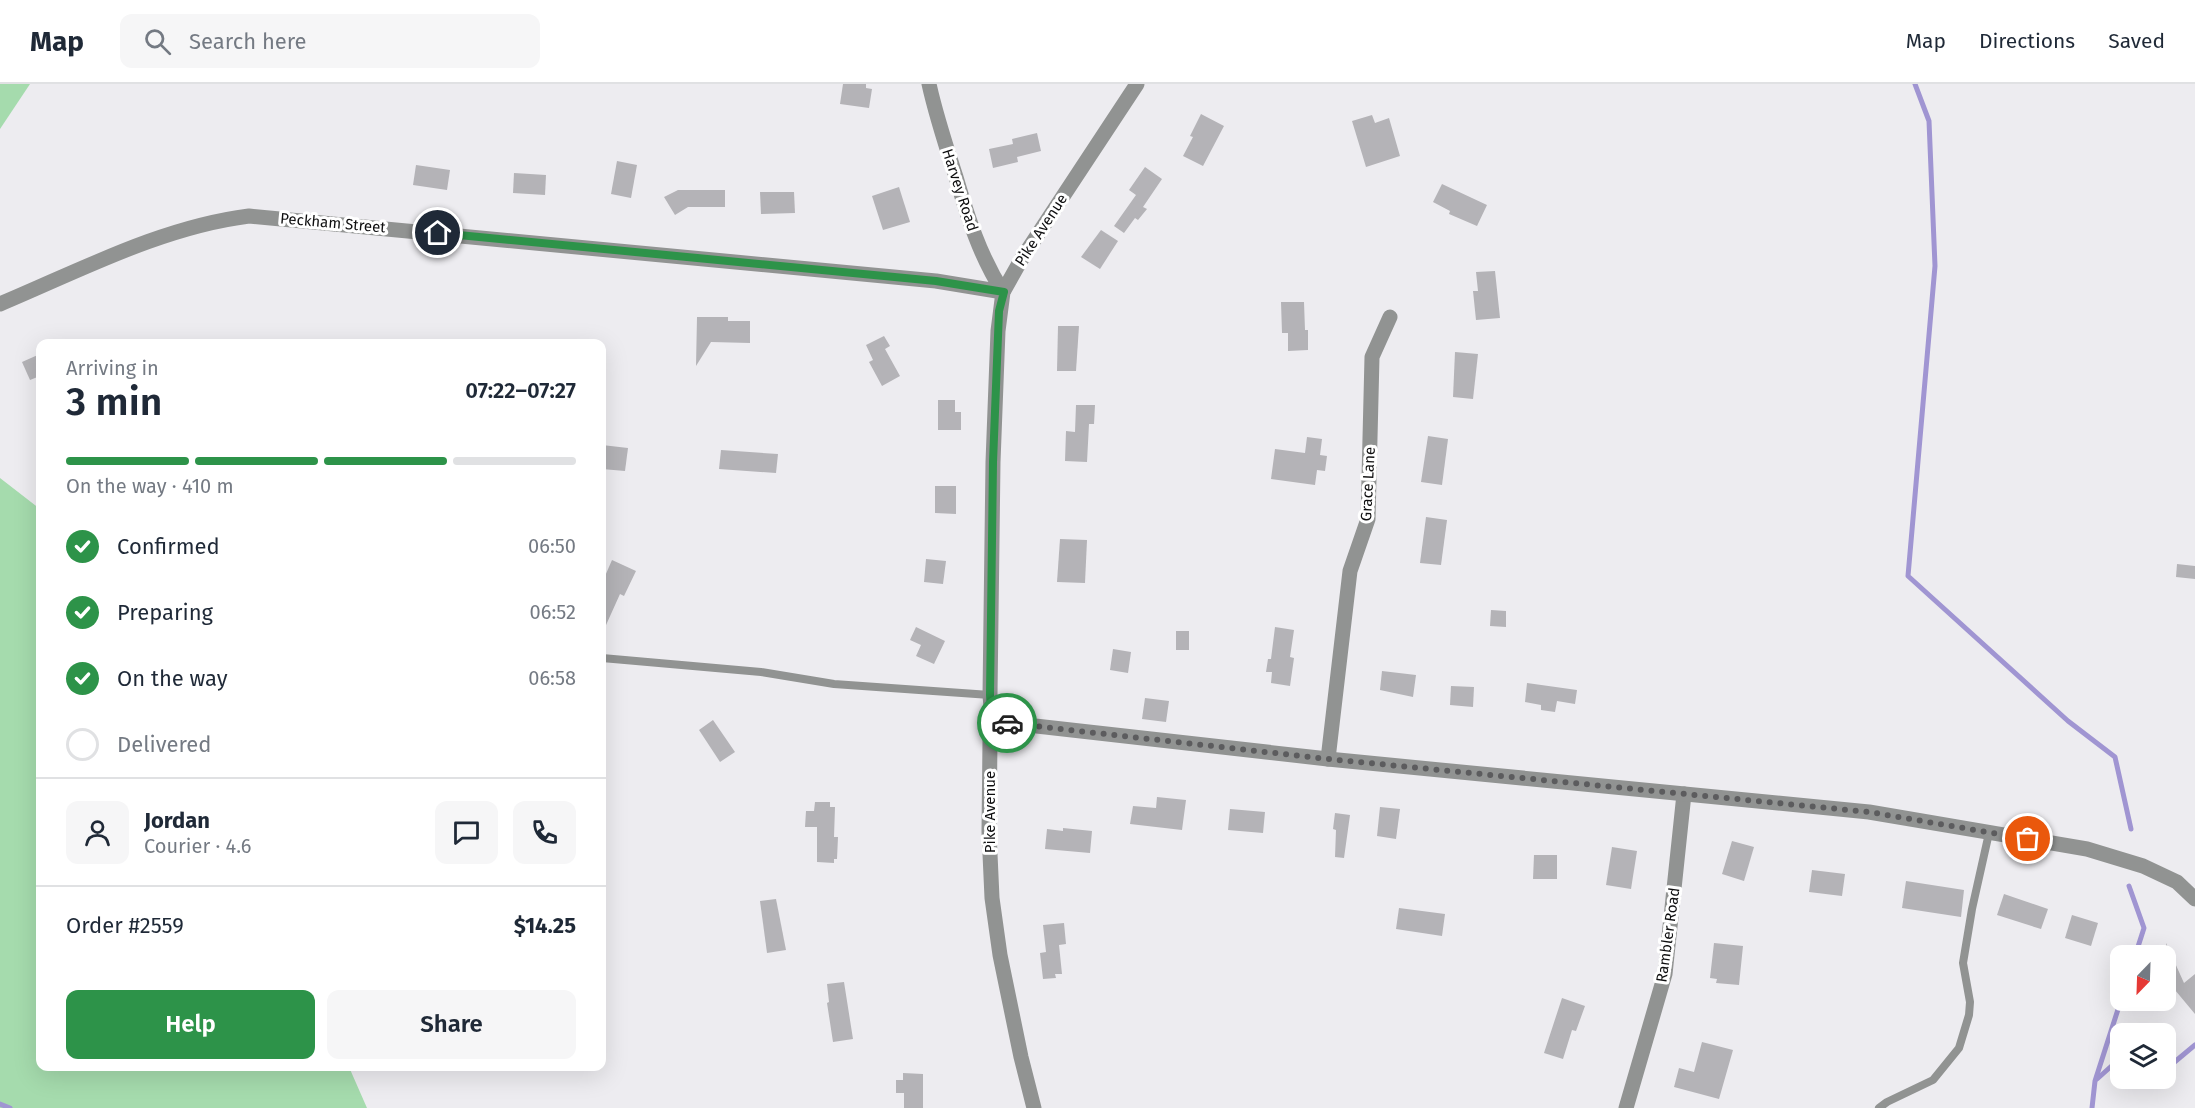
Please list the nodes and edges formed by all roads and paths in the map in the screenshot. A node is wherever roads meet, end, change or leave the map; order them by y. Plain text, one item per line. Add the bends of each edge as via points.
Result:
1 (929, 84) edge
2 (1137, 84) edge
3 (1004, 292) junction
4 (0, 304) edge
5 (1390, 317) dead end
6 (606, 658) edge
7 (990, 695) junction
8 (992, 721) junction
9 (1328, 759) junction
10 (1684, 794) junction
11 (1989, 833) junction
12 (2195, 899) edge
13 (1034, 1108) edge
14 (1626, 1108) edge
15 (1878, 1108) edge

1 - 3 street, Harvey Road via 971,226 988,268
2 - 3 street, Pike Avenue
3 - 4 street, Peckham Street via 936,281 249,216 177,231
3 - 7 street, Pike Avenue via 999,311 993,462
5 - 9 street, Grace Lane via 1372,357 1368,519 1350,571
6 - 7 lane via 761,672 834,684
7 - 8 street, Pike Avenue
8 - 9 street
8 - 13 street, Pike Avenue via 992,898 1000,955
9 - 10 street
10 - 11 street via 1869,812
10 - 14 street, Rambler Road via 1665,974
11 - 12 street via 2087,849 2143,866 2177,882
11 - 15 lane via 1963,963 1970,1002 1962,1040 1933,1080

